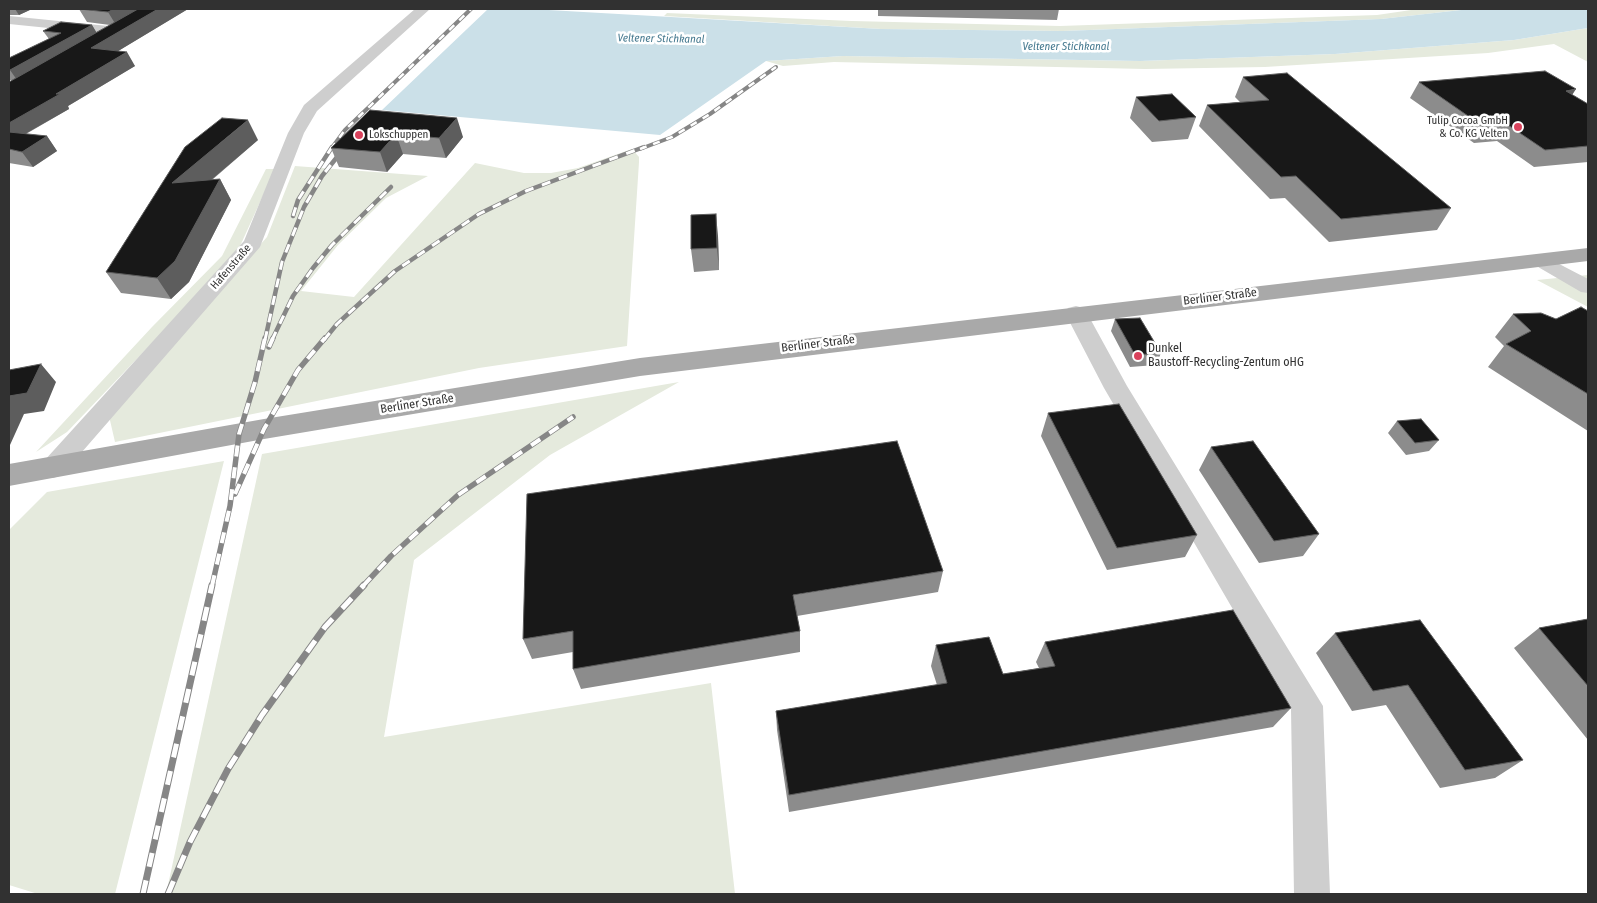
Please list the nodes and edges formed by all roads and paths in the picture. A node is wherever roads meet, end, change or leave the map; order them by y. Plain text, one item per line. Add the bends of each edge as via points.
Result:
1 (423, 9) edge
2 (9, 20) edge
3 (134, 22) edge
4 (118, 31) junction
5 (93, 46) edge
6 (1588, 254) edge
7 (1540, 260) junction
8 (1588, 287) edge
9 (1076, 313) junction
10 (52, 468) junction
11 (9, 476) edge
12 (1312, 894) edge

1 - 10 street, Hafenstraße via 310,108 296,133 252,243
2 - 4 street
3 - 4 street
4 - 5 street
6 - 7 main road, Berliner Straße
7 - 8 street
7 - 9 main road, Berliner Straße
9 - 10 main road, Berliner Straße via 640,367 264,429
9 - 12 street via 1120,394 1307,706
10 - 11 main road, Berliner Straße

